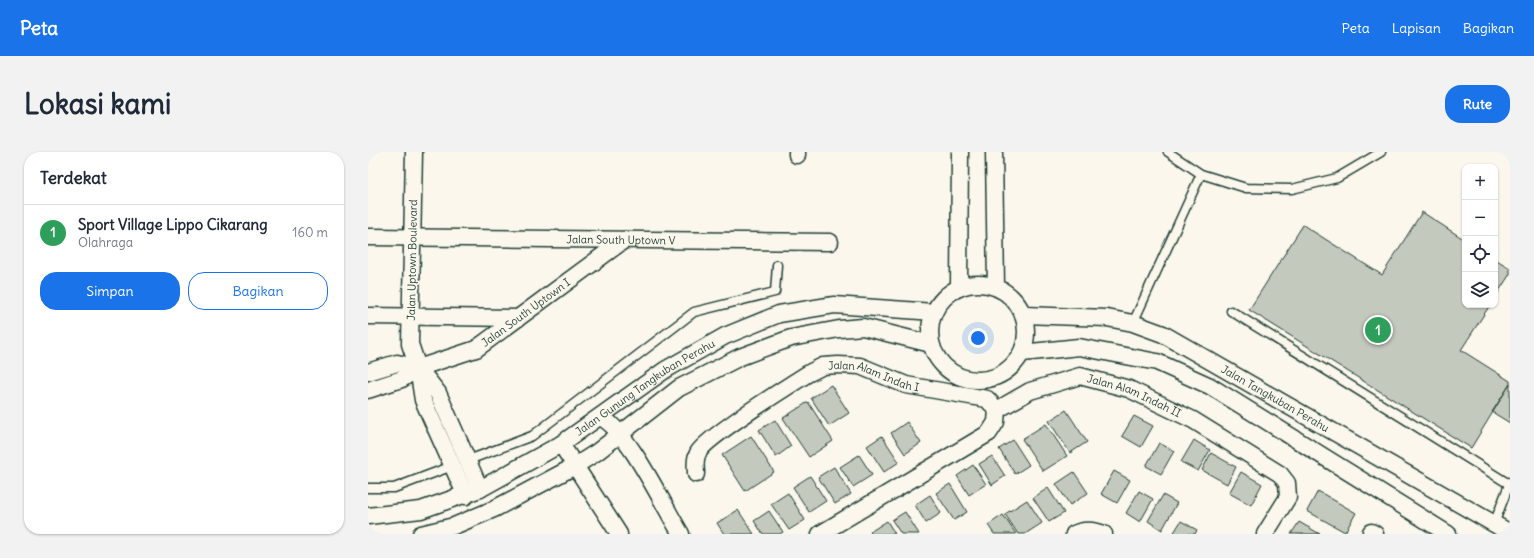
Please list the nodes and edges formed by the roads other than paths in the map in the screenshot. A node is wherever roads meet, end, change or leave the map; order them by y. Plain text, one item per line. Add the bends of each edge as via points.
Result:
1 (414, 152) edge
2 (960, 152) edge
3 (994, 152) edge
4 (1168, 152) edge
5 (1381, 152) edge
6 (1202, 174) junction
7 (368, 237) edge
8 (412, 238) junction
9 (624, 240) junction
10 (830, 242) dead end
11 (777, 265) dead end
12 (996, 287) junction
13 (959, 288) junction
14 (1232, 311) dead end
15 (934, 312) junction
16 (1024, 315) junction
17 (368, 316) edge
18 (411, 317) junction
19 (518, 318) junction
20 (1133, 323) junction
21 (931, 344) junction
22 (1022, 353) junction
23 (418, 368) junction
24 (368, 372) edge
25 (368, 390) edge
26 (997, 410) junction
27 (600, 417) junction
28 (619, 434) junction
29 (561, 444) junction
30 (460, 463) junction
31 (575, 466) junction
32 (696, 474) dead end
33 (1510, 483) edge
34 (368, 488) edge
35 (473, 493) junction
36 (368, 516) edge
37 (1494, 524) junction
38 (1095, 533) edge
39 (1510, 533) edge
40 (422, 534) edge
41 (619, 534) edge
42 (681, 534) edge
43 (820, 534) edge
44 (1074, 534) edge
45 (1266, 534) edge
46 (1448, 534) edge

1 - 8 street, Jalan Uptown Boulevard
2 - 13 street
3 - 12 street
4 - 6 lane
5 - 6 lane via 1337,178 1292,189 1246,188
6 - 20 lane
7 - 8 street, Jalan South Uptown V
8 - 9 street, Jalan South Uptown V
8 - 18 street, Jalan Uptown Boulevard
9 - 10 street, Jalan South Uptown V
9 - 19 street, Jalan South Uptown I
11 - 30 lane via 775,292 694,312 532,436
12 - 13 street via 978,284
12 - 16 street via 1018,303
13 - 15 street via 940,302
14 - 33 lane
15 - 21 street via 930,328
15 - 27 street, Jalan Gunung Tangkuban Perahu via 834,305 779,314 725,336 664,370
16 - 20 street, Jalan Tangkuban Perahu via 1107,318
16 - 22 street via 1027,328
17 - 18 street
18 - 19 street
18 - 23 street, Jalan Uptown Boulevard via 410,344
19 - 23 street, Jalan South Uptown I via 476,348
20 - 37 street, Jalan Tangkuban Perahu via 1163,334
21 - 22 street via 937,358 946,369 959,377 973,381 988,380 1002,375 1014,366
21 - 28 street, Jalan Gunung Tangkuban Perahu via 862,327 791,338 740,357 678,388
22 - 46 street, Jalan Tangkuban Perahu via 1079,347 1157,362 1210,386
23 - 24 street via 397,363
23 - 25 street, Jalan South Uptown I via 402,379
23 - 30 street via 438,393
26 - 32 street, Jalan Alam Indah I via 987,399 906,385 860,366 823,366 809,372 718,434 698,452 695,461
26 - 43 street via 996,422 989,433
26 - 45 street, Jalan Alam Indah II via 1030,391 1080,376 1129,389 1193,420 1280,474 1287,483 1288,497
27 - 28 street via 611,424
27 - 29 street, Jalan Gunung Tangkuban Perahu
28 - 31 street, Jalan Gunung Tangkuban Perahu
28 - 42 street via 637,458
29 - 31 street
29 - 35 street, Jalan Gunung Tangkuban Perahu
30 - 34 lane via 394,488
30 - 35 street
31 - 40 street, Jalan Gunung Tangkuban Perahu via 494,509 454,526
31 - 41 street
33 - 37 lane
35 - 36 street, Jalan Gunung Tangkuban Perahu via 421,510
37 - 39 street, Jalan Tangkuban Perahu
38 - 44 street via 1080,531

